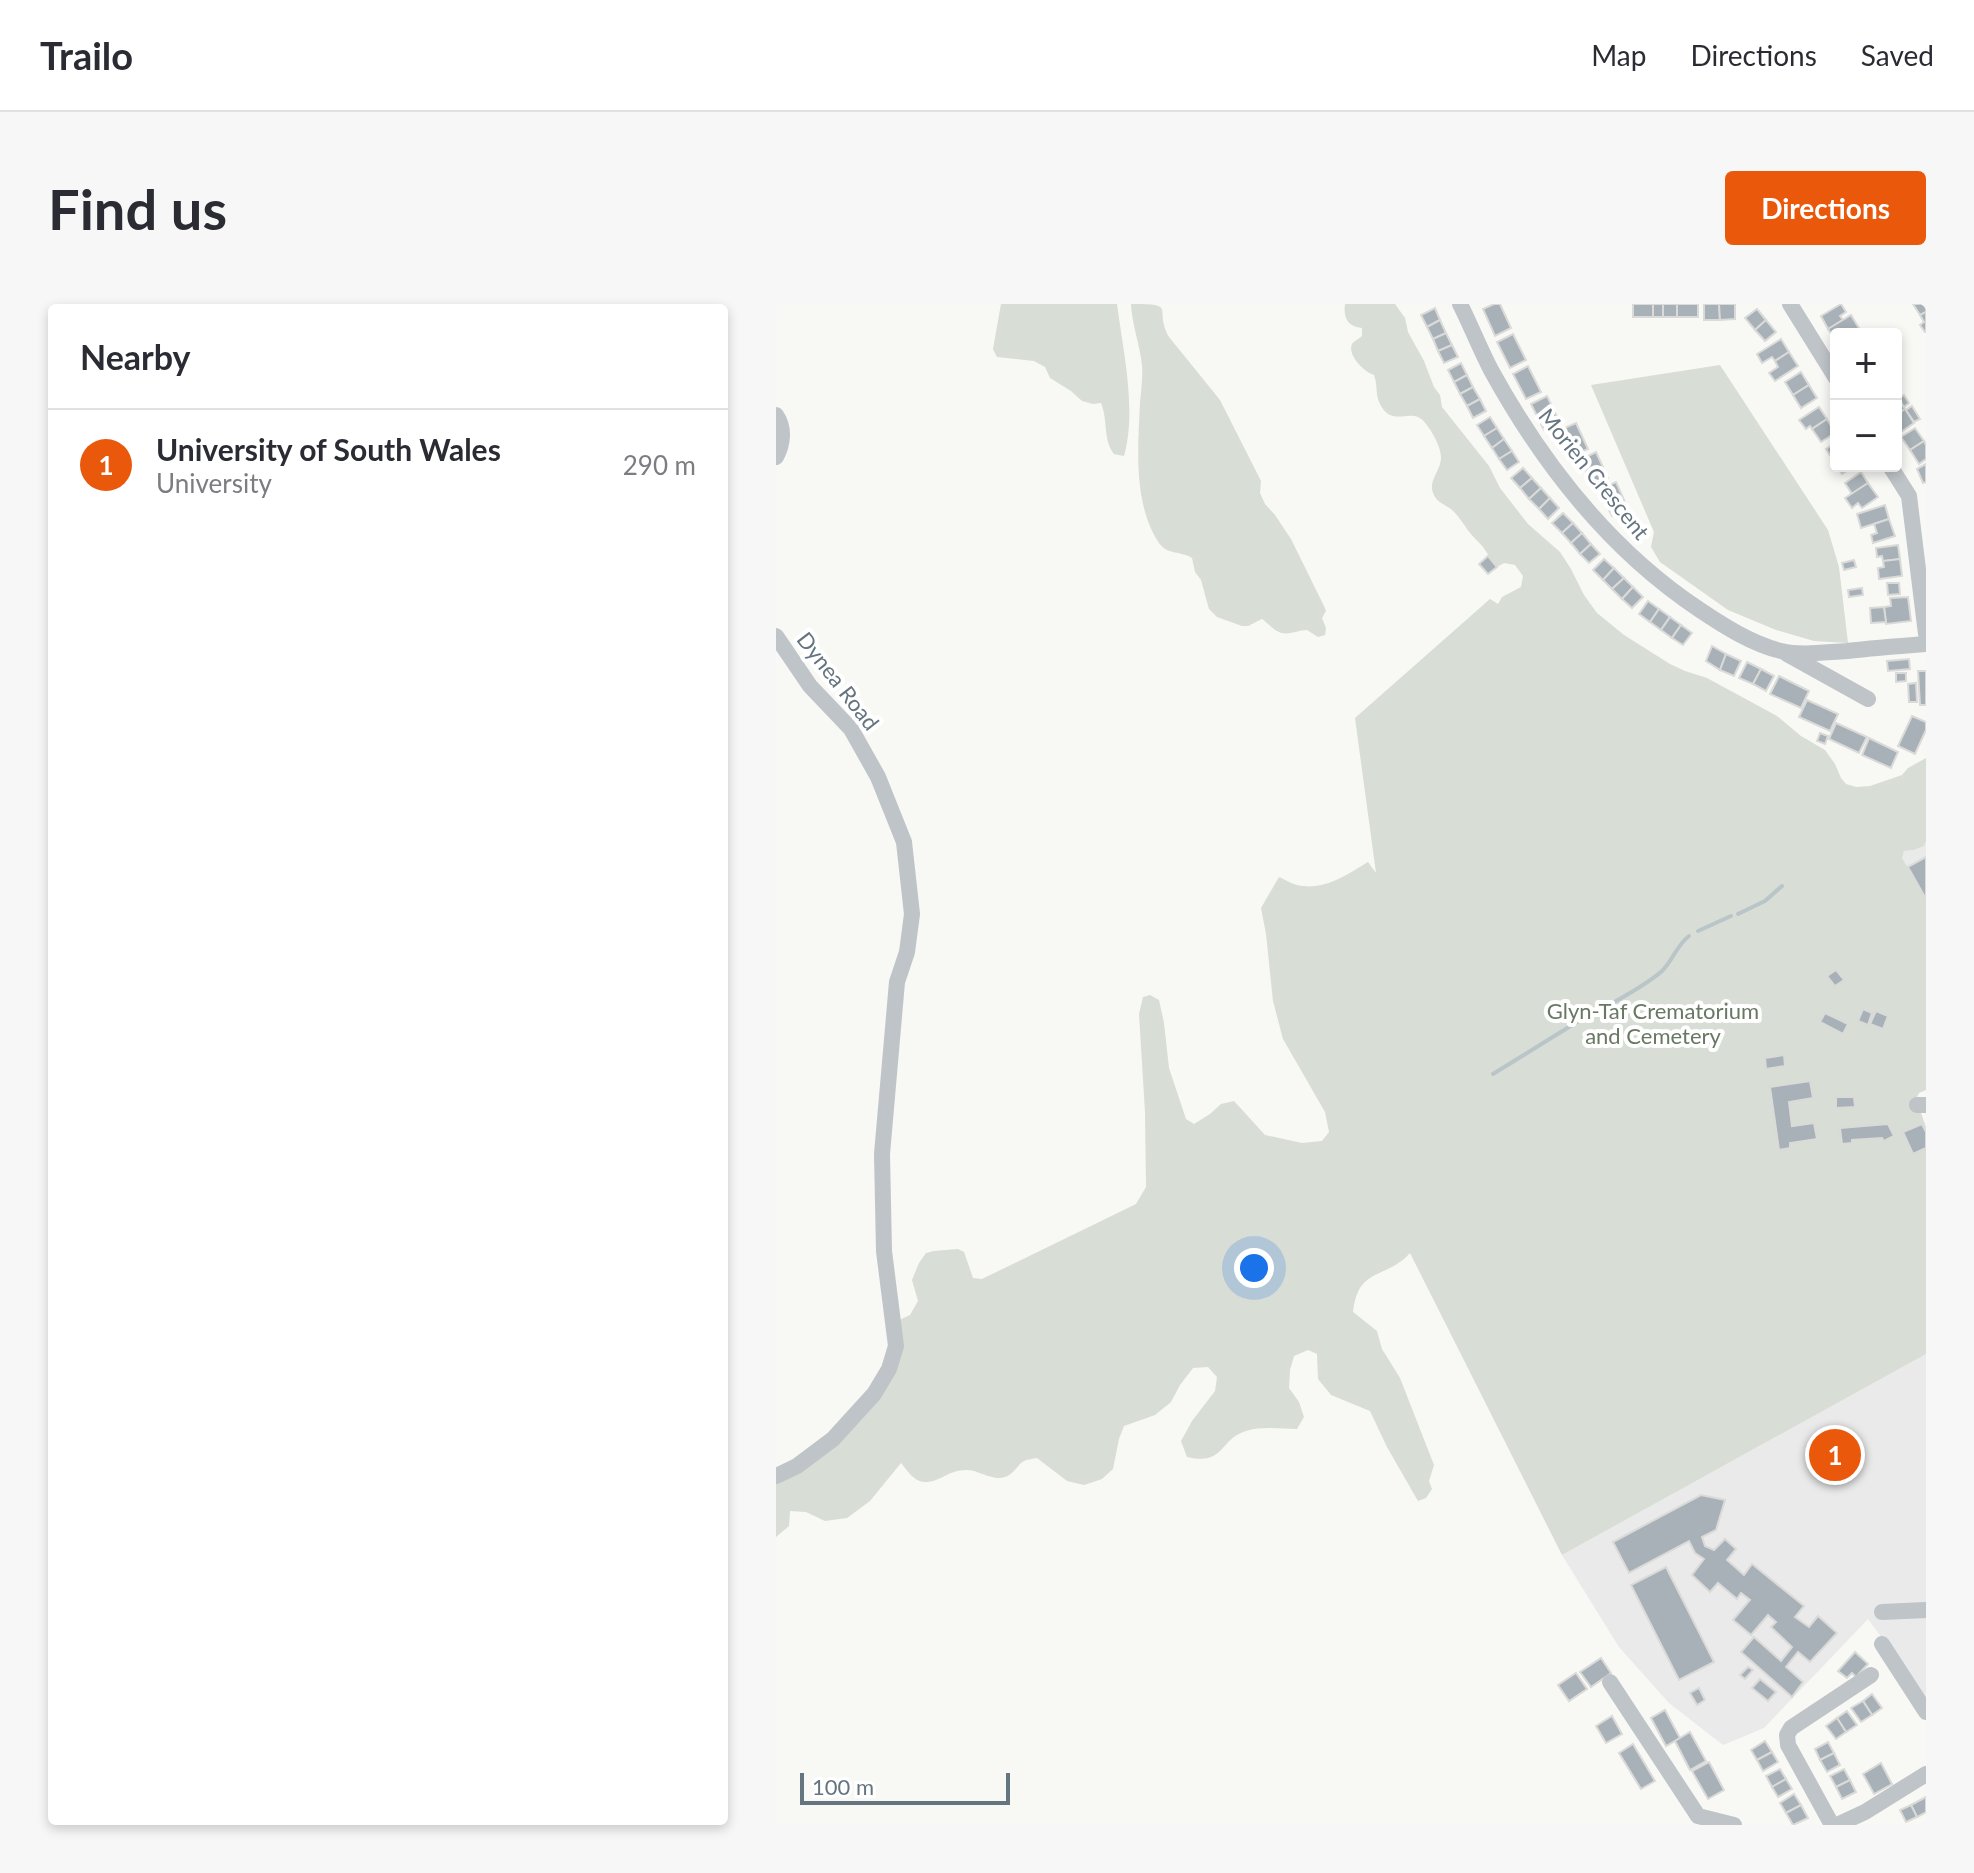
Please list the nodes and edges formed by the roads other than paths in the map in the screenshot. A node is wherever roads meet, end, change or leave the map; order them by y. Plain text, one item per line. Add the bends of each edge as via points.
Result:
1 (1460, 304) edge
2 (1790, 304) edge
3 (1830, 368) edge
4 (776, 415) edge
5 (776, 457) edge
6 (1894, 472) edge
7 (1926, 634) edge
8 (776, 636) edge
9 (1926, 644) edge
10 (1782, 652) junction
11 (1868, 699) dead end
12 (776, 1476) edge
13 (1926, 1610) edge
14 (1882, 1612) dead end
15 (1882, 1644) dead end
16 (1871, 1675) dead end
17 (1610, 1682) dead end
18 (1926, 1712) edge
19 (1926, 1774) edge
20 (1869, 1818) edge
21 (1734, 1825) edge
22 (1834, 1825) edge

1 - 10 street, Morien Crescent via 1521,420 1581,502 1627,553 1718,622
2 - 3 street
4 - 5 street via 782,447
6 - 7 street via 1909,496
8 - 12 street, Dynea Road via 810,686 851,729 878,777 904,842 912,914 897,982 882,1154 884,1251 896,1346 874,1394 833,1439
9 - 10 street, Morien Crescent
10 - 11 street
13 - 14 street
15 - 18 street
16 - 22 street via 1787,1735
17 - 21 street via 1698,1816
19 - 20 street
20 - 22 street

